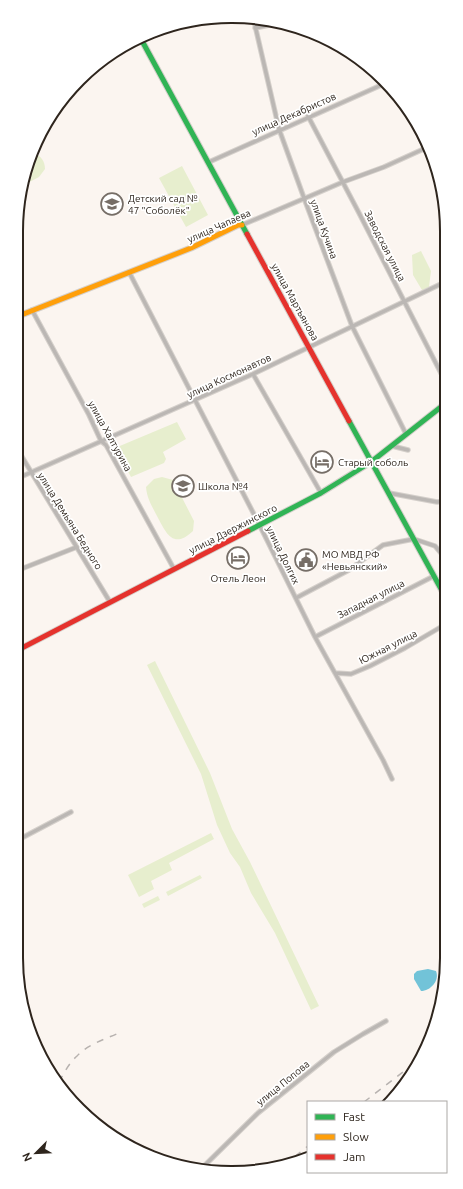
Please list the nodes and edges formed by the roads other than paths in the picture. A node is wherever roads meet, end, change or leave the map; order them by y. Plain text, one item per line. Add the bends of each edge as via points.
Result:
1 (254, 24) edge
2 (265, 26) edge
3 (255, 28) junction
4 (143, 43) edge
5 (380, 85) edge
6 (308, 116) junction
7 (279, 129) junction
8 (423, 150) edge
9 (208, 162) junction
10 (343, 182) junction
11 (304, 198) junction
12 (242, 225) junction
13 (130, 272) junction
14 (440, 284) edge
15 (404, 301) junction
16 (32, 310) junction
17 (23, 314) edge
18 (352, 326) junction
19 (309, 346) junction
20 (440, 372) edge
21 (252, 374) junction
22 (194, 400) junction
23 (440, 408) edge
24 (406, 434) junction
25 (101, 441) junction
26 (391, 446) junction
27 (408, 450) dead end
28 (23, 460) edge
29 (371, 462) junction
30 (30, 472) junction
31 (23, 475) edge
32 (321, 493) junction
33 (388, 493) junction
34 (440, 502) edge
35 (260, 526) junction
36 (414, 539) junction
37 (77, 547) junction
38 (440, 552) edge
39 (23, 568) edge
40 (174, 570) junction
41 (434, 576) junction
42 (440, 587) edge
43 (296, 598) junction
44 (110, 602) junction
45 (440, 628) edge
46 (315, 637) junction
47 (23, 647) edge
48 (334, 673) junction
49 (392, 779) dead end
50 (71, 812) dead end
51 (23, 837) edge
52 (386, 1021) dead end
53 (206, 1164) edge

1 - 3 street, улица Кучина
2 - 3 street
3 - 7 street, улица Кучина
4 - 9 main road, улица Мартьянова
5 - 6 street, улица Декабристов
6 - 7 street, улица Декабристов
6 - 10 street, Заводская улица
7 - 9 street, улица Декабристов
7 - 11 street, улица Кучина
8 - 10 street, улица Чапаева
9 - 12 main road, улица Мартьянова
10 - 11 street, улица Чапаева
10 - 15 street, Заводская улица
11 - 12 street, улица Чапаева
11 - 18 street, улица Кучина
12 - 13 main road, улица Чапаева
12 - 19 main road, улица Мартьянова
13 - 16 main road, улица Чапаева
13 - 22 street, улица Долгих
14 - 15 street, улица Космонавтов
15 - 18 street, улица Космонавтов
15 - 20 street, Заводская улица
16 - 17 main road, улица Чапаева
16 - 25 street, улица Халтурина
18 - 19 street, улица Космонавтов
18 - 24 street, улица Кучина
19 - 21 street, улица Космонавтов
19 - 29 main road, улица Мартьянова
21 - 22 street, улица Космонавтов
21 - 32 street
22 - 25 street, улица Космонавтов
22 - 35 street, улица Долгих
23 - 24 main road, улица Дзержинского
24 - 26 main road, улица Дзержинского
25 - 30 street, улица Космонавтов
25 - 40 street, улица Халтурина via 106,445
26 - 27 street
26 - 29 main road, улица Дзержинского
28 - 30 street, улица Демьяна Бедного
29 - 32 main road, улица Дзержинского
29 - 33 main road, улица Мартьянова
30 - 31 street, улица Космонавтов
30 - 37 street, улица Демьяна Бедного
32 - 35 main road, улица Дзержинского
33 - 34 street
33 - 36 main road, улица Мартьянова
35 - 40 main road, улица Дзержинского
35 - 43 street, улица Долгих
36 - 38 street via 435,546
36 - 41 main road, улица Мартьянова
36 - 43 street via 383,545 349,570
37 - 39 street
37 - 44 street, улица Демьяна Бедного
40 - 44 main road, улица Дзержинского
41 - 42 main road, улица Мартьянова
41 - 46 street, Западная улица
43 - 46 street, улица Долгих
44 - 47 main road, улица Дзержинского
45 - 48 street, Южная улица via 370,666 351,674
46 - 48 street, улица Долгих
48 - 49 street, улица Долгих
50 - 51 street
52 - 53 street, улица Попова via 334,1052 258,1113

